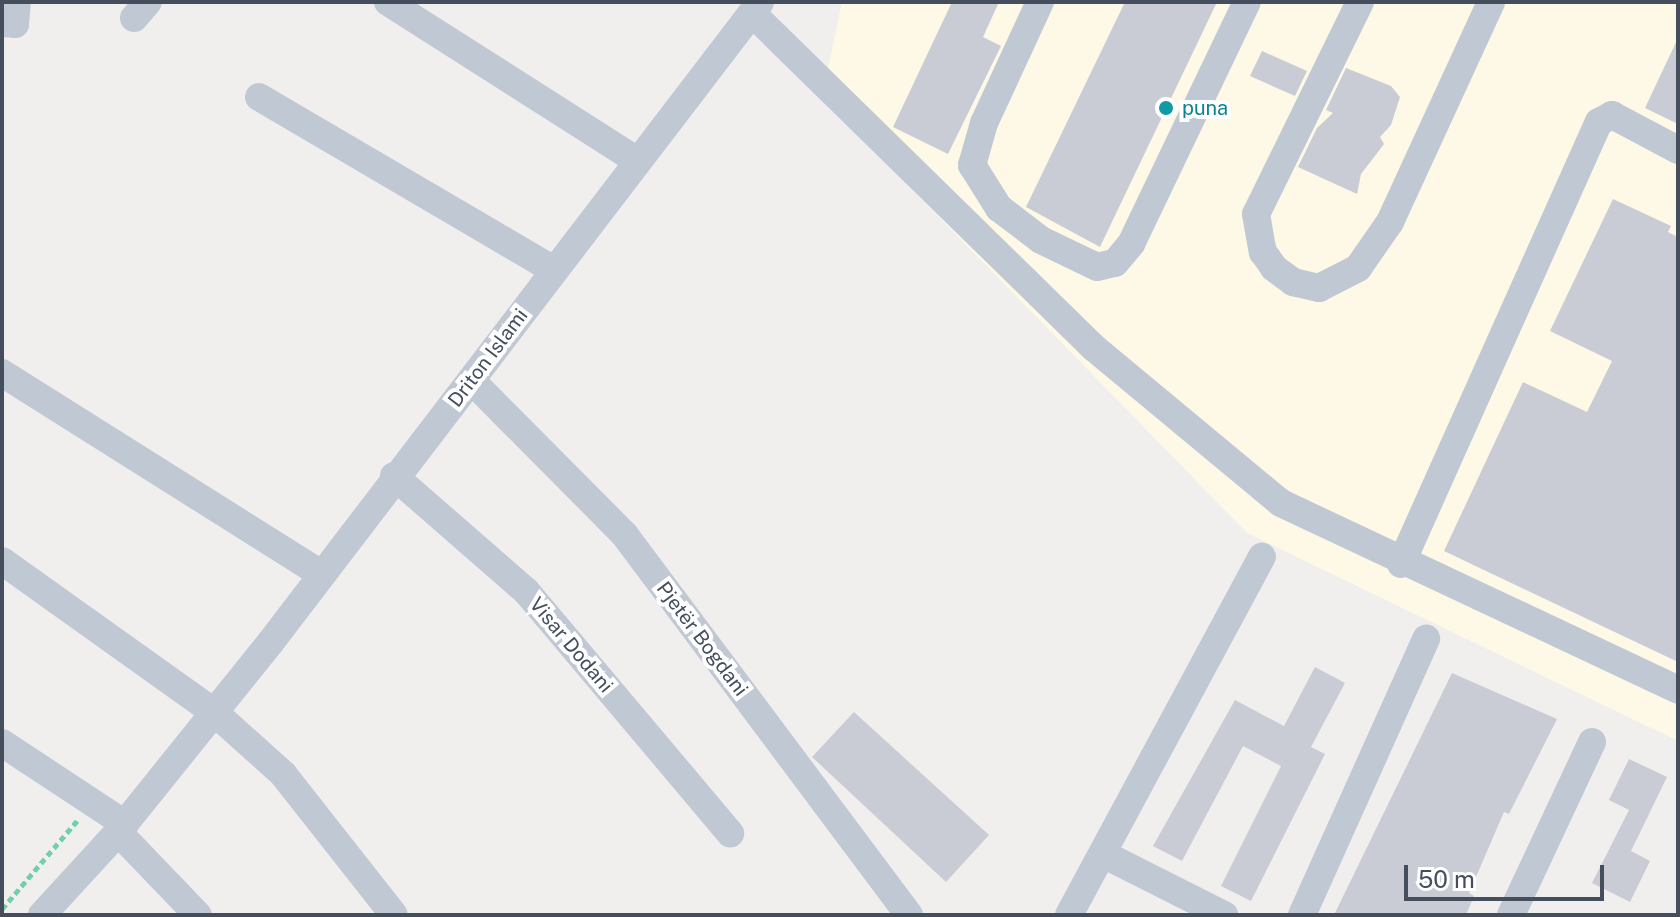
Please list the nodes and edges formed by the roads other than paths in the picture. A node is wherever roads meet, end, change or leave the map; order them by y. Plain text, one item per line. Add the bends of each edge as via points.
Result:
1 (17, 2) edge
2 (388, 2) edge
3 (1040, 2) edge
4 (1247, 2) edge
5 (1360, 2) edge
6 (1491, 2) edge
7 (756, 8) edge
8 (2, 23) edge
9 (259, 97) dead end
10 (1678, 150) edge
11 (638, 161) junction
12 (554, 270) junction
13 (2, 373) edge
14 (472, 381) junction
15 (394, 476) junction
16 (1262, 557) dead end
17 (2, 561) edge
18 (1401, 564) junction
19 (321, 574) junction
20 (1426, 639) dead end
21 (1678, 690) edge
22 (214, 712) junction
23 (1592, 742) dead end
24 (2, 743) edge
25 (121, 828) junction
26 (730, 833) dead end
27 (1103, 854) junction
28 (42, 915) edge
29 (198, 915) edge
30 (394, 915) edge
31 (909, 915) edge
32 (1069, 915) edge
33 (1224, 915) edge
34 (1302, 915) edge
35 (1511, 915) edge

1 - 8 street via 15,24
2 - 11 street
3 - 4 street via 984,123 972,165 999,208 1041,240 1097,267 1115,263 1131,244
5 - 6 street via 1256,214 1263,252 1274,268 1293,282 1319,288 1358,268 1390,222
7 - 11 street, Driton Islami
7 - 18 street via 1093,347 1281,503
9 - 12 street
10 - 18 street via 1612,115 1599,122
11 - 12 street, Driton Islami
12 - 14 street, Driton Islami
13 - 19 street
14 - 15 street, Driton Islami
14 - 31 street, Pjetër Bogdani via 624,534
15 - 19 street, Driton Islami
15 - 26 street, Visar Dodani via 526,591
16 - 27 street
17 - 22 street
18 - 21 street
19 - 22 street, Driton Islami
20 - 34 street
22 - 25 street, Driton Islami
22 - 30 street via 283,774
23 - 35 street
24 - 25 street
25 - 28 street, Driton Islami
25 - 29 street
27 - 32 street
27 - 33 street

